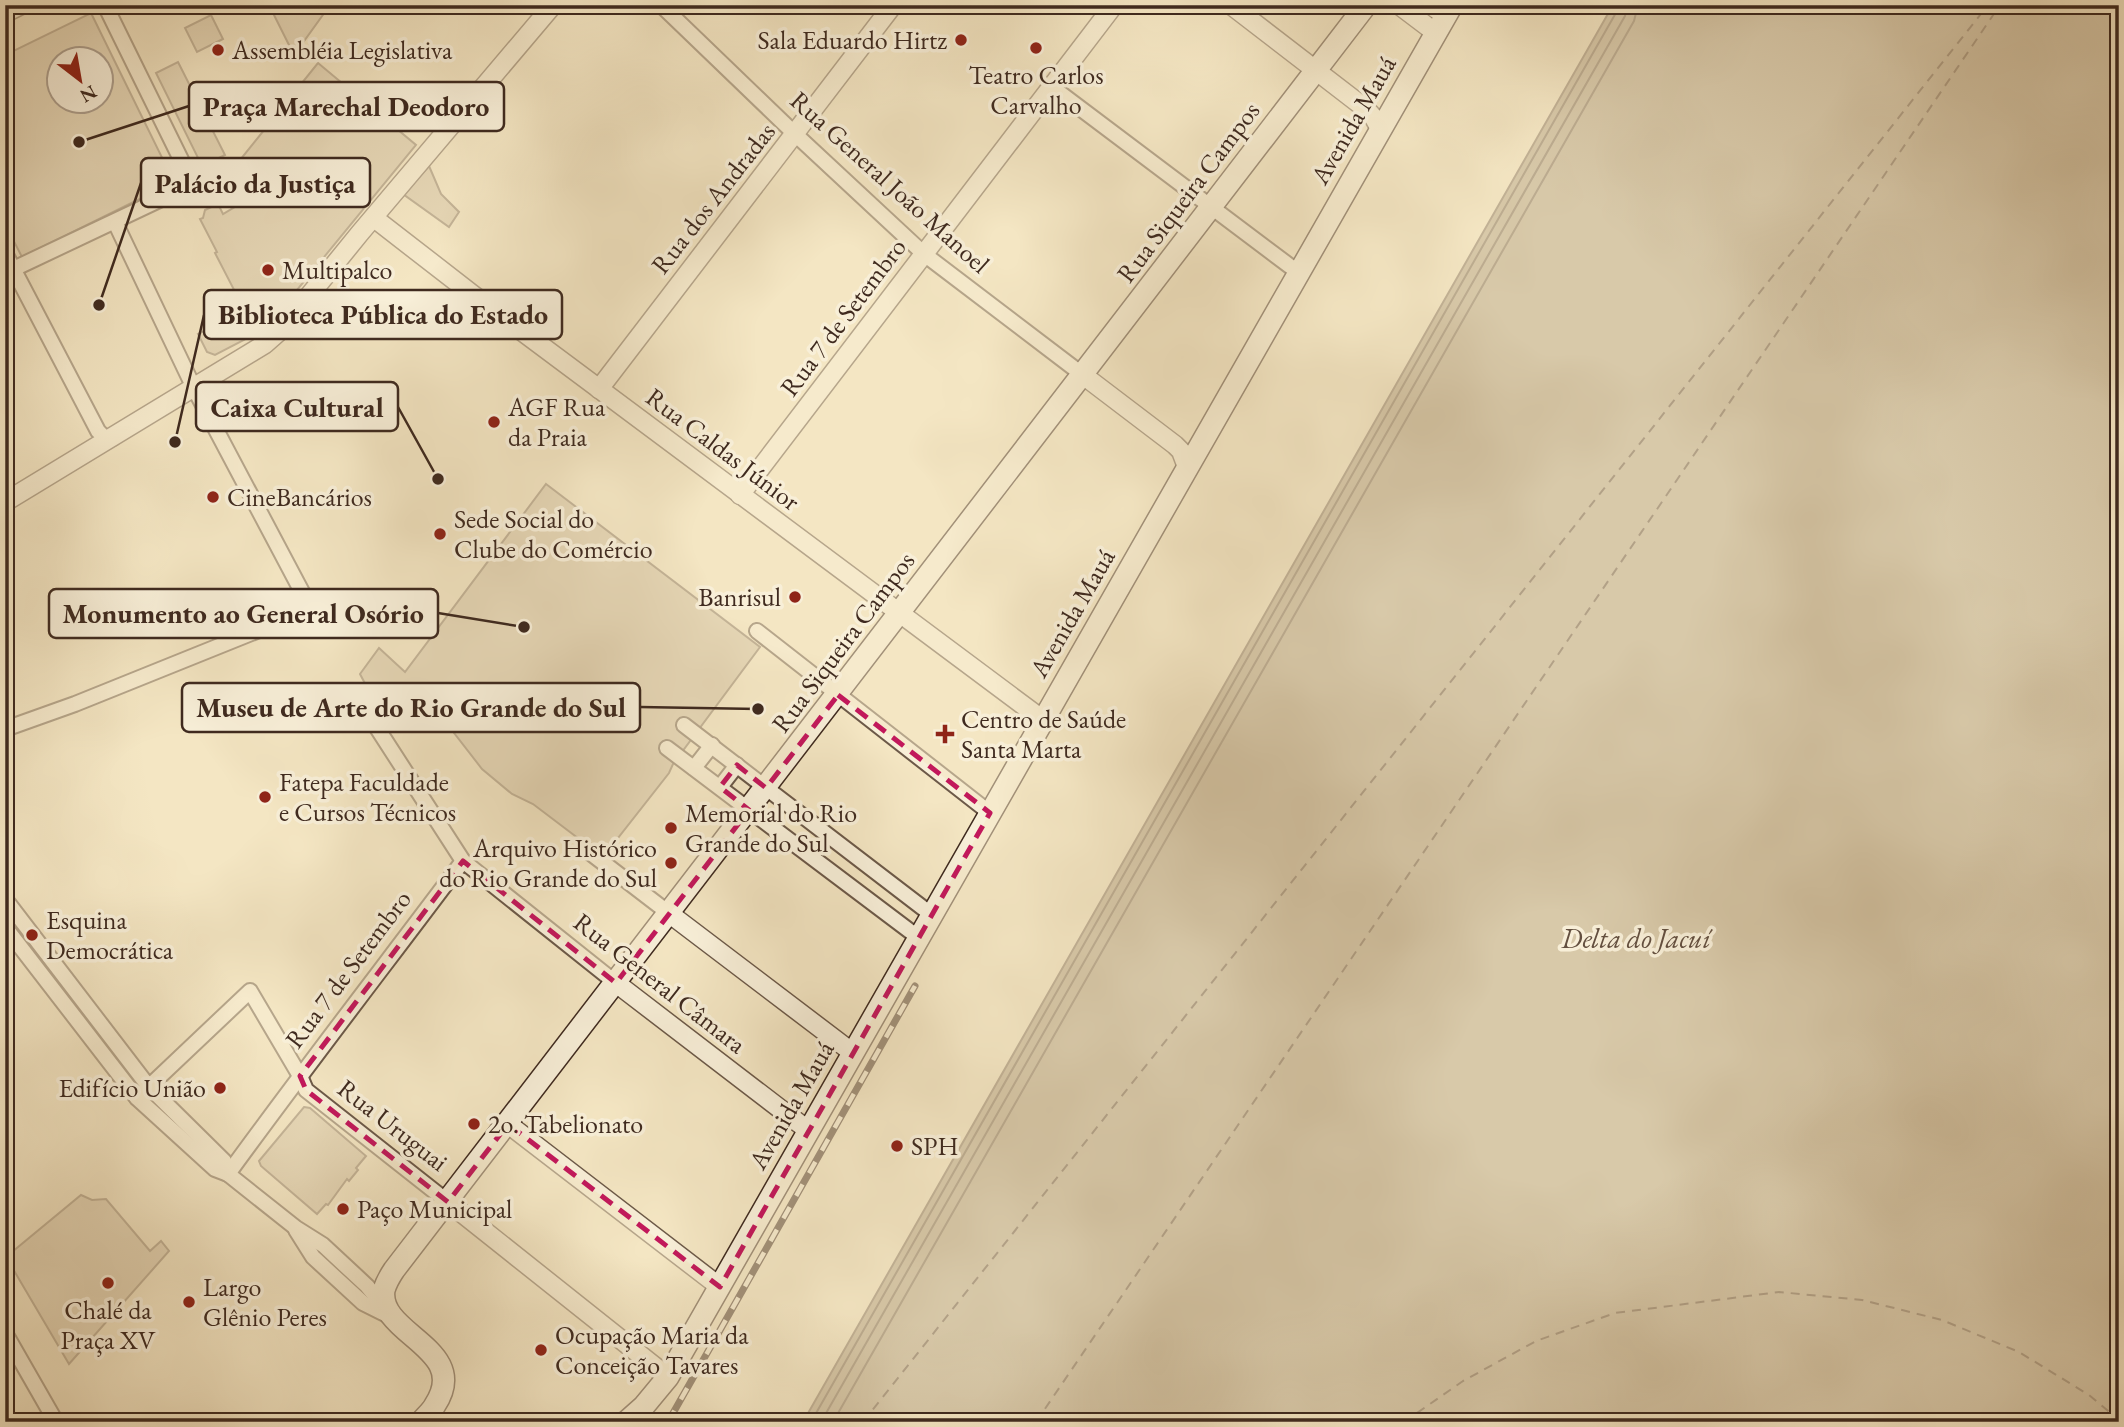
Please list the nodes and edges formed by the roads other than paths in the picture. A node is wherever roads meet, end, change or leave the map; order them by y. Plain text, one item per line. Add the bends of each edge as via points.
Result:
1 (21, 5) edge
2 (105, 5) edge
3 (553, 5) edge
4 (661, 5) edge
5 (893, 5) edge
6 (1114, 5) edge
7 (1231, 5) edge
8 (1366, 5) edge
9 (1399, 5) edge
10 (5, 13) edge
11 (1441, 15) edge
12 (1315, 71) junction
13 (1052, 87) junction
14 (1380, 129) junction
15 (794, 134) junction
16 (1211, 208) junction
17 (374, 218) junction
18 (115, 222) junction
19 (5, 253) edge
20 (924, 254) junction
21 (10, 271) edge
22 (1299, 273) junction
23 (1083, 375) junction
24 (194, 388) junction
25 (599, 389) junction
26 (113, 438) junction
27 (1187, 467) junction
28 (740, 495) junction
29 (5, 502) edge
30 (900, 614) junction
31 (757, 631) dead end
32 (838, 695) junction
33 (361, 703) dead end
34 (1043, 720) junction
35 (684, 725) dead end
36 (5, 729) edge
37 (712, 746) junction
38 (667, 748) dead end
39 (737, 765) junction
40 (694, 768) junction
41 (720, 787) junction
42 (766, 788) junction
43 (749, 810) junction
44 (990, 813) junction
45 (588, 851) dead end
46 (463, 861) junction
47 (5, 899) edge
48 (670, 914) junction
49 (932, 915) junction
50 (5, 927) edge
51 (919, 938) junction
52 (53, 963) junction
53 (40, 972) junction
54 (616, 983) junction
55 (853, 1053) junction
56 (300, 1076) junction
57 (149, 1087) junction
58 (137, 1098) junction
59 (508, 1124) junction
60 (809, 1131) junction
61 (228, 1174) junction
62 (448, 1202) junction
63 (720, 1287) junction
64 (393, 1318) junction
65 (5, 1333) edge
66 (668, 1377) junction
67 (56, 1422) edge
68 (421, 1422) edge
69 (626, 1422) edge

1 - 10 street
2 - 18 street via 193,184
3 - 17 street
4 - 15 street, Rua General João Manoel
5 - 15 street, Rua dos Andradas
6 - 13 street, Rua 7 de Setembro
7 - 12 street
8 - 12 main road, Rua Siqueira Campos
9 - 11 street
11 - 14 main road, Avenida Mauá
12 - 14 street via 1366,109
12 - 16 main road, Rua Siqueira Campos
13 - 16 street
13 - 20 street, Rua 7 de Setembro
14 - 22 main road, Avenida Mauá
15 - 20 street, Rua General João Manoel
15 - 25 street, Rua dos Andradas
16 - 22 street
16 - 23 main road, Rua Siqueira Campos
17 - 24 street via 282,330
17 - 25 street, Rua Caldas Júnior
18 - 21 street
18 - 24 street
19 - 21 street
20 - 23 street, Rua General João Manoel
20 - 28 street, Rua 7 de Setembro
21 - 26 street via 98,431
22 - 27 main road, Avenida Mauá
23 - 27 street, Rua General João Manoel via 1175,445
23 - 30 main road, Rua Siqueira Campos
24 - 26 street
24 - 36 street via 311,609
25 - 28 street, Rua Caldas Júnior
26 - 29 street
27 - 34 main road, Avenida Mauá
28 - 30 street, Rua Caldas Júnior
30 - 32 main road, Rua Siqueira Campos
30 - 34 street, Rua Caldas Júnior
31 - 32 street
32 - 42 main road, Rua Siqueira Campos
32 - 44 street
33 - 46 street, Rua General Câmara
34 - 44 main road, Avenida Mauá
35 - 37 street
37 - 39 street
37 - 40 street
38 - 40 street
39 - 41 street
39 - 42 street
40 - 41 street
41 - 43 street
42 - 43 main road, Rua Siqueira Campos
42 - 49 street
43 - 48 main road, Rua Siqueira Campos
43 - 51 street
44 - 49 main road, Avenida Mauá
45 - 48 street
46 - 54 street, Rua General Câmara
46 - 56 street, Rua 7 de Setembro
47 - 52 street
48 - 54 main road, Rua Siqueira Campos
48 - 55 street
49 - 51 main road, Avenida Mauá
50 - 53 street
51 - 55 main road, Avenida Mauá
52 - 53 street
52 - 57 street
53 - 58 street
54 - 59 main road, Rua Siqueira Campos
54 - 60 street, Rua General Câmara
55 - 60 main road, Avenida Mauá
56 - 57 street, Rua Uruguai via 250,991
56 - 61 street, Rua 7 de Setembro
56 - 62 street, Rua Uruguai via 306,1090
57 - 58 street
57 - 61 street via 224,1161
58 - 61 street via 215,1169
59 - 62 main road, Rua Siqueira Campos
59 - 63 street
60 - 63 main road, Avenida Mauá
61 - 64 street via 323,1245
62 - 64 main road, Rua Siqueira Campos via 388,1280 385,1301
62 - 66 street, Rua Uruguai
63 - 66 main road, Avenida Mauá
64 - 68 main road via 436,1357 441,1369 443,1381 436,1404
65 - 67 street
66 - 69 main road, Avenida Mauá

